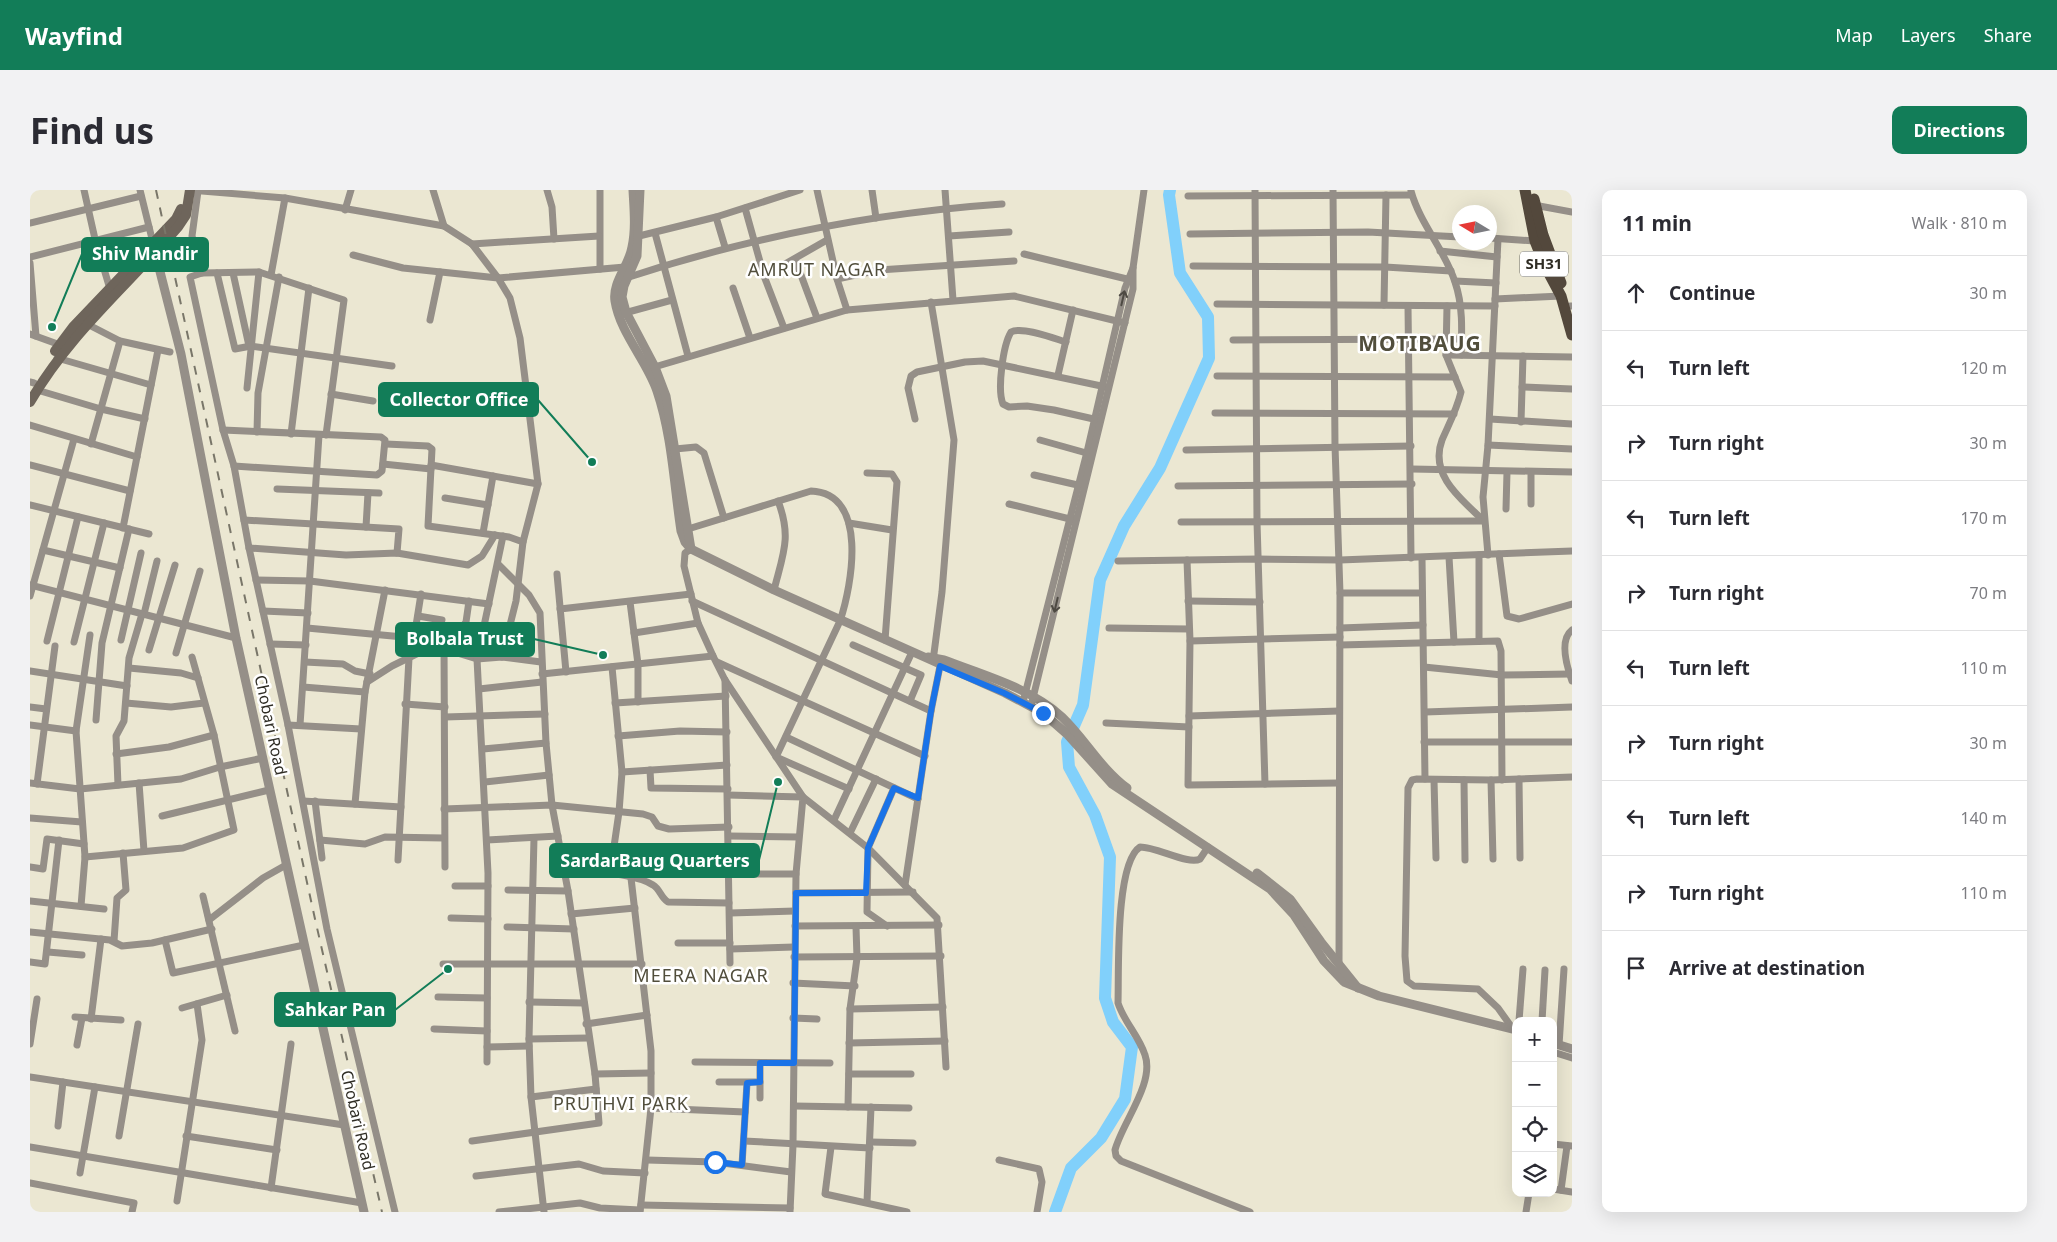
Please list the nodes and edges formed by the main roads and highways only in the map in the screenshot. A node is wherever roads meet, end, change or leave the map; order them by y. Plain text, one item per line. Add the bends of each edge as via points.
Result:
1 (184, 190) edge
2 (193, 190) edge
3 (1525, 190) edge
4 (1532, 190) edge
5 (1571, 308) edge
6 (1572, 335) edge
7 (63, 346) junction
8 (33, 386) edge
9 (30, 402) edge

1 - 7 main road via 179,215 110,289
2 - 7 main road via 185,218 155,254
3 - 6 main road, SH31 via 1536,241 1561,296
4 - 5 main road via 1547,247
7 - 8 main road
7 - 8 main road
8 - 9 main road

